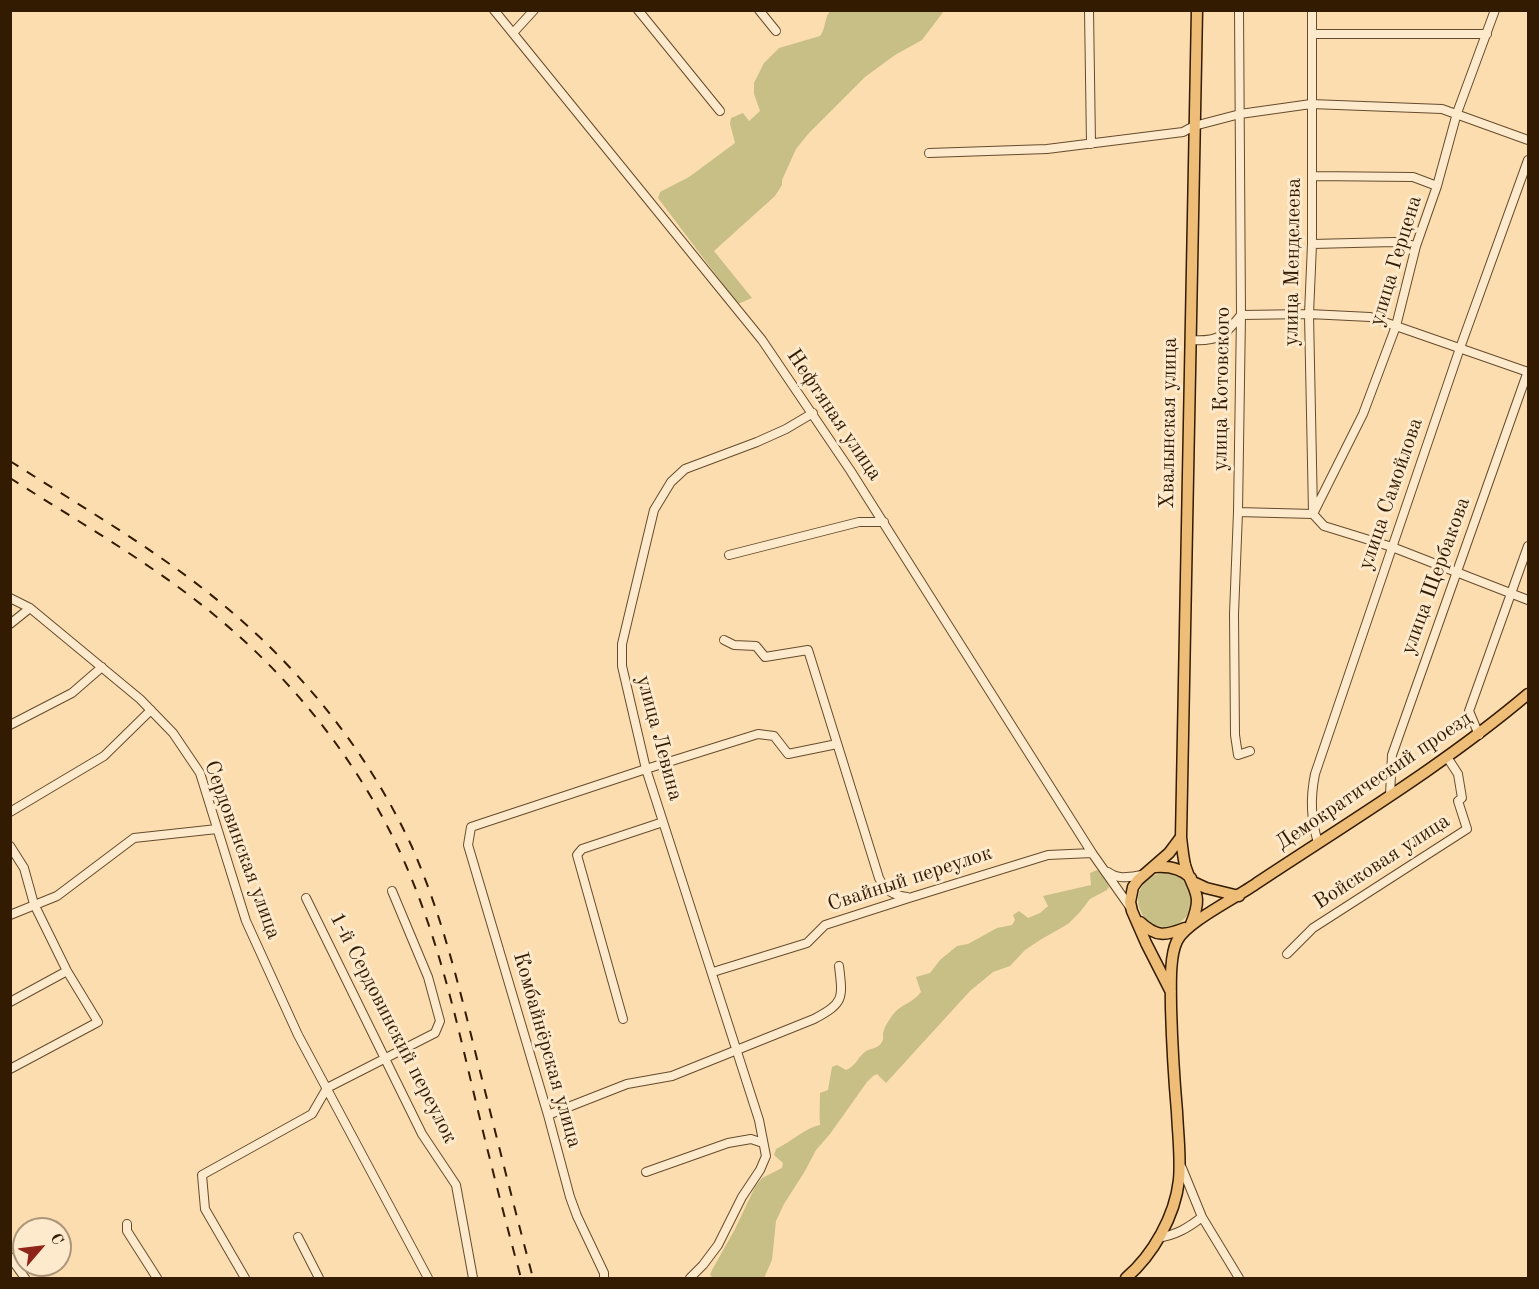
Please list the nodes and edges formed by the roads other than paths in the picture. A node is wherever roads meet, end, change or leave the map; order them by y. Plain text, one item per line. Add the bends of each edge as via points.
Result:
1 (494, 10) edge
2 (534, 10) edge
3 (638, 10) edge
4 (759, 10) edge
5 (1089, 10) edge
6 (1197, 10) edge
7 (1239, 10) edge
8 (1312, 10) edge
9 (1495, 10) edge
10 (776, 31) dead end
11 (513, 33) junction
12 (1312, 34) junction
13 (1487, 34) junction
14 (1311, 104) junction
15 (720, 111) dead end
16 (1457, 113) junction
17 (1240, 114) junction
18 (1194, 126) junction
19 (1528, 140) edge
20 (1092, 144) junction
21 (929, 153) dead end
22 (1528, 160) edge
23 (1312, 176) junction
24 (1437, 186) junction
25 (1312, 244) junction
26 (1416, 246) junction
27 (1309, 314) junction
28 (1241, 315) junction
29 (1396, 326) junction
30 (1190, 340) junction
31 (1460, 348) junction
32 (1528, 372) edge
33 (813, 413) junction
34 (1238, 512) junction
35 (1313, 514) junction
36 (884, 522) junction
37 (1528, 546) edge
38 (1392, 547) junction
39 (729, 555) dead end
40 (1457, 572) junction
41 (1512, 593) junction
42 (10, 598) edge
43 (1528, 600) edge
44 (30, 608) junction
45 (10, 624) edge
46 (724, 640) dead end
47 (102, 668) junction
48 (1528, 694) edge
49 (151, 710) junction
50 (10, 725) edge
51 (1479, 735) junction
52 (837, 744) junction
53 (1250, 751) dead end
54 (1447, 757) junction
55 (646, 769) junction
56 (1390, 795) junction
57 (10, 812) edge
58 (663, 822) junction
59 (217, 829) junction
60 (1181, 837) junction
61 (1318, 843) junction
62 (10, 846) edge
63 (1092, 853) junction
64 (1155, 867) junction
65 (1104, 870) junction
66 (1144, 874) junction
67 (1192, 880) junction
68 (392, 891) dead end
69 (1239, 896) junction
70 (306, 898) dead end
71 (909, 898) junction
72 (34, 904) junction
73 (1134, 914) junction
74 (10, 915) edge
75 (1190, 926) junction
76 (1287, 954) dead end
77 (839, 966) dead end
78 (68, 971) junction
79 (713, 972) junction
80 (1171, 992) junction
81 (10, 1002) edge
82 (623, 1019) dead end
83 (736, 1049) junction
84 (385, 1059) junction
85 (10, 1070) edge
86 (327, 1088) junction
87 (548, 1115) junction
88 (764, 1143) junction
89 (1179, 1161) junction
90 (646, 1172) dead end
91 (1202, 1217) junction
92 (127, 1224) dead end
93 (298, 1237) dead end
94 (1158, 1238) junction
95 (10, 1257) edge
96 (25, 1278) edge
97 (157, 1278) edge
98 (245, 1278) edge
99 (319, 1278) edge
100 (428, 1278) edge
101 (473, 1278) edge
102 (604, 1278) edge
103 (690, 1278) edge
104 (1126, 1278) edge
105 (1239, 1278) edge

1 - 11 street, Нефтяная улица
2 - 11 street
3 - 15 street
4 - 10 street
5 - 20 street
6 - 18 main road, Хвалынская улица
7 - 17 street, улица Котовского
8 - 12 street, улица Менделеева
9 - 13 street, улица Герцена
11 - 33 street, Нефтяная улица via 762,340
12 - 13 street
12 - 14 street, улица Менделеева
13 - 16 street, улица Герцена
14 - 16 street via 1442,109
14 - 17 street
14 - 23 street, улица Менделеева
16 - 19 street
16 - 24 street, улица Герцена
17 - 18 street
17 - 28 street, улица Котовского
18 - 20 street via 1183,132
18 - 30 main road, Хвалынская улица
20 - 21 street
22 - 31 street, улица Самойлова
23 - 24 street via 1413,177
23 - 25 street, улица Менделеева
24 - 26 street, улица Герцена
25 - 26 street via 1394,242
25 - 27 street, улица Менделеева
26 - 29 street, улица Герцена
27 - 28 street
27 - 29 street via 1370,316
27 - 35 street, улица Менделеева
28 - 30 street via 1226,335
28 - 34 street, улица Котовского
29 - 31 street
29 - 35 street, улица Герцена via 1363,414
30 - 60 main road, Хвалынская улица
31 - 32 street
31 - 38 street, улица Самойлова
32 - 40 street, улица Щербакова
33 - 36 street, Нефтяная улица
33 - 55 street, улица Левина via 757,442 685,469 671,482 654,510 622,644 622,666
34 - 35 street
34 - 53 street, улица Котовского via 1235,735 1238,755
35 - 38 street via 1324,526
36 - 39 street via 859,522
36 - 63 street, Нефтяная улица
37 - 41 street
38 - 40 street
38 - 61 street, улица Самойлова via 1315,774 1310,797
40 - 41 street
40 - 56 street, улица Щербакова via 1392,755
41 - 43 street
41 - 51 street via 1468,711
42 - 44 street, Сердовинская улица
44 - 45 street
44 - 47 street, Сердовинская улица
46 - 52 street via 734,645 756,646 765,657 808,650
47 - 49 street, Сердовинская улица
47 - 50 street via 72,693
48 - 51 main road, Демократический проезд
49 - 57 street via 104,756
49 - 59 street, Сердовинская улица via 200,773
51 - 54 main road, Демократический проезд
52 - 55 street via 788,754 774,736 758,734
52 - 71 street via 882,885 894,895
54 - 56 main road, Демократический проезд
54 - 76 street, Войсковая улица via 1458,774 1462,798 1458,801 1467,829 1313,928
55 - 58 street, улица Левина
55 - 87 street, Комбайнёрская улица via 471,827 468,845
56 - 61 main road, Демократический проезд
58 - 79 street, улица Левина
58 - 82 street via 582,849 578,855
59 - 72 street via 134,837 57,896
59 - 86 street, Сердовинская улица via 246,921
60 - 64 main road
60 - 67 main road, Хвалынская улица via 1184,863
61 - 69 main road, Демократический проезд
62 - 72 street via 24,868
63 - 65 street, Нефтяная улица
63 - 71 street, Свайный переулок via 1048,855
64 - 66 main road
64 - 67 main road via 1176,869
65 - 66 street via 1114,877
65 - 73 street, Нефтяная улица
66 - 73 main road via 1131,894
67 - 69 main road via 1206,888
67 - 75 main road via 1197,906
68 - 84 street via 428,977 440,1021 435,1033
69 - 75 main road, Демократический проезд
70 - 84 street, 1-й Сердовинский переулок
71 - 79 street, Свайный переулок via 825,925 807,943
72 - 74 street
72 - 78 street
73 - 75 main road via 1150,931 1160,934
73 - 80 main road
75 - 80 main road via 1175,946
77 - 83 street via 843,992 834,1009
78 - 81 street
78 - 85 street via 98,1022
79 - 83 street, улица Левина
80 - 89 main road
83 - 87 street via 672,1076 627,1084
83 - 88 street, улица Левина
84 - 86 street
84 - 101 street, 1-й Сердовинский переулок via 422,1134 456,1185
86 - 98 street via 312,1114 202,1175 205,1209
86 - 100 street, Сердовинская улица
87 - 102 street, Комбайнёрская улица via 570,1197
88 - 90 street via 751,1139 728,1143
88 - 103 street, улица Левина via 766,1156 760,1170 718,1245
89 - 91 street
89 - 94 main road via 1179,1182
91 - 94 street via 1173,1235
91 - 105 street
92 - 97 street via 127,1231
93 - 99 street
94 - 104 main road via 1139,1267
95 - 96 street

